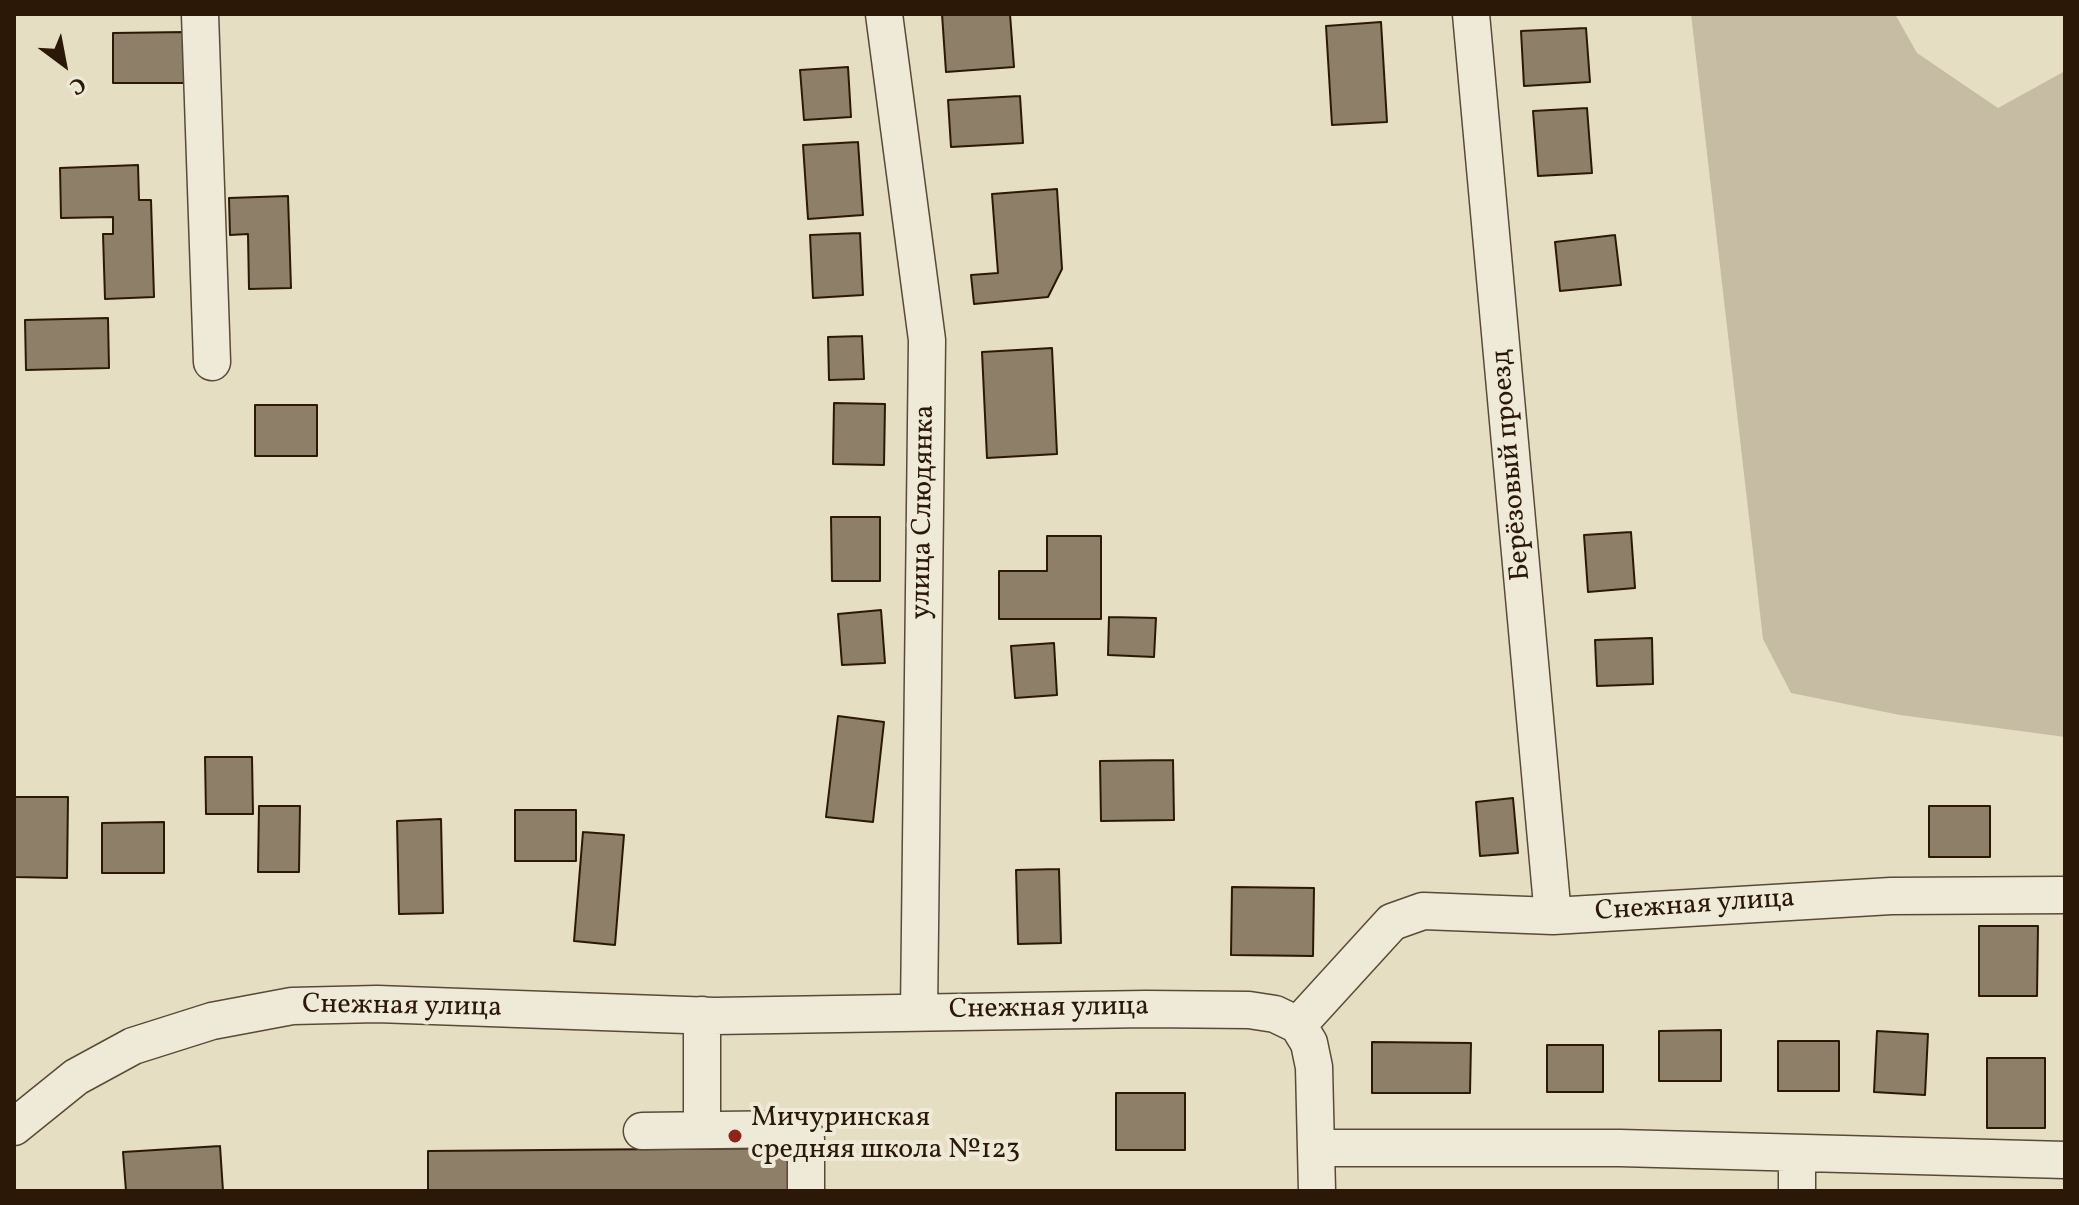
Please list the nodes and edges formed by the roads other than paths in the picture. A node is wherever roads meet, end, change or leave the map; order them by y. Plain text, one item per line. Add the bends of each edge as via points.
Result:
1 (200, 14) edge
2 (884, 14) edge
3 (1471, 14) edge
4 (212, 362) dead end
5 (2065, 895) edge
6 (1553, 916) junction
7 (919, 1012) junction
8 (702, 1015) junction
9 (1298, 1025) junction
10 (14, 1127) edge
11 (702, 1130) junction
12 (642, 1131) dead end
13 (1317, 1148) junction
14 (1797, 1153) junction
15 (2065, 1160) edge
16 (806, 1191) edge
17 (1317, 1191) edge
18 (1797, 1191) edge

1 - 4 street
2 - 7 street, улица Слюдянка via 927,340
3 - 6 street, Берёзовый проезд
5 - 6 street, Снежная улица via 1891,896
6 - 9 street, Снежная улица via 1423,911 1392,922
7 - 8 street, Снежная улица
7 - 9 street, Снежная улица via 1249,1010
8 - 10 street, Снежная улица via 292,1006 212,1021 133,1046 76,1077
8 - 11 street
9 - 13 street via 1314,1067
11 - 12 street
11 - 16 street via 804,1132
13 - 14 street
13 - 17 street
14 - 15 street
14 - 18 street

